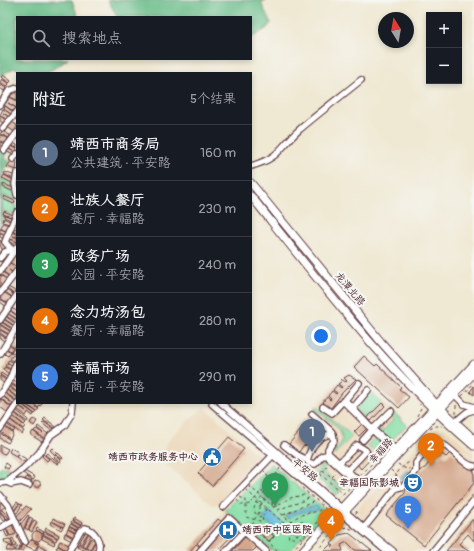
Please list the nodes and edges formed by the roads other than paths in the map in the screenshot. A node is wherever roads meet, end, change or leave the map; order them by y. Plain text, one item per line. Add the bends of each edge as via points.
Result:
1 (361, 80) dead end
2 (16, 88) edge
3 (0, 105) edge
4 (16, 113) edge
5 (3, 128) dead end
6 (16, 134) edge
7 (4, 150) dead end
8 (252, 166) edge
9 (16, 178) edge
10 (252, 184) edge
11 (16, 189) edge
12 (252, 197) edge
13 (16, 214) edge
14 (15, 249) edge
15 (0, 258) edge
16 (0, 271) edge
17 (16, 272) edge
18 (0, 293) edge
19 (16, 296) edge
20 (0, 320) edge
21 (16, 328) edge
22 (0, 354) edge
23 (16, 364) edge
24 (474, 364) edge
25 (474, 373) edge
26 (359, 383) dead end
27 (368, 390) dead end
28 (0, 394) edge
29 (454, 394) junction
30 (344, 400) junction
31 (17, 404) edge
32 (73, 404) edge
33 (212, 404) edge
34 (222, 404) edge
35 (324, 407) dead end
36 (474, 407) edge
37 (353, 408) junction
38 (436, 408) junction
39 (474, 410) edge
40 (391, 411) dead end
41 (312, 414) dead end
42 (455, 422) junction
43 (0, 429) edge
44 (372, 429) junction
45 (333, 434) junction
46 (474, 439) edge
47 (363, 440) dead end
48 (284, 445) dead end
49 (474, 446) edge
50 (393, 449) junction
51 (352, 450) junction
52 (275, 453) junction
53 (360, 458) junction
54 (307, 460) junction
55 (339, 463) junction
56 (474, 466) edge
57 (347, 471) junction
58 (7, 482) junction
59 (0, 483) edge
60 (360, 483) junction
61 (28, 485) dead end
62 (0, 495) edge
63 (474, 501) edge
64 (223, 506) dead end
65 (343, 511) junction
66 (14, 520) junction
67 (0, 528) edge
68 (364, 528) junction
69 (245, 531) junction
70 (25, 542) dead end
71 (69, 551) edge
72 (98, 551) edge
73 (200, 551) edge
74 (226, 551) edge
75 (266, 551) edge
76 (302, 551) edge
77 (308, 551) edge
78 (386, 551) edge
79 (393, 551) edge
80 (433, 551) edge

1 - 8 street via 297,132 274,157
2 - 3 street via 9,91
4 - 5 street
6 - 7 street
9 - 11 street
10 - 38 main road, 龙潭北路
12 - 38 main road, 龙潭北路 via 313,272
13 - 14 street via 5,242
14 - 15 street via 5,252
14 - 16 street
17 - 18 street
19 - 20 street
21 - 22 street
23 - 28 street
24 - 38 main road, 幸福路
25 - 29 main road, 幸福路
26 - 30 street
27 - 37 street
29 - 36 street via 466,405
29 - 38 main road, 幸福路
30 - 35 street via 332,413
30 - 37 street
30 - 44 street
31 - 43 street
32 - 58 street via 72,413 65,425 51,435 39,453
33 - 52 street, 平安路
34 - 52 street, 平安路
37 - 44 street
38 - 42 main road
38 - 49 main road
38 - 50 main road, 幸福路
38 - 65 main road, 幸福路
39 - 42 street via 467,412
40 - 44 street
41 - 45 street
42 - 46 main road
44 - 47 street
44 - 50 street
45 - 54 street via 317,441 311,447
45 - 55 street via 334,441 328,451
48 - 54 street
50 - 60 main road, 幸福路
51 - 53 street
51 - 53 street via 358,445 366,451
51 - 55 street
52 - 64 street
52 - 65 street, 平安路
53 - 57 street
54 - 60 street via 315,464 324,455
55 - 57 street
56 - 68 street via 444,445 435,443 416,463 416,471 404,486 396,488
57 - 60 street
58 - 59 street
58 - 61 street
60 - 65 main road, 幸福路
62 - 66 street
63 - 80 street
65 - 68 street, 平安路
65 - 76 main road, 幸福路
65 - 77 main road, 幸福路
65 - 78 street, 平安路
66 - 67 street
66 - 70 street
68 - 79 street, 平安路
69 - 73 street via 228,518
69 - 74 street
69 - 75 street
71 - 72 street via 80,531 85,528 97,538 100,545

